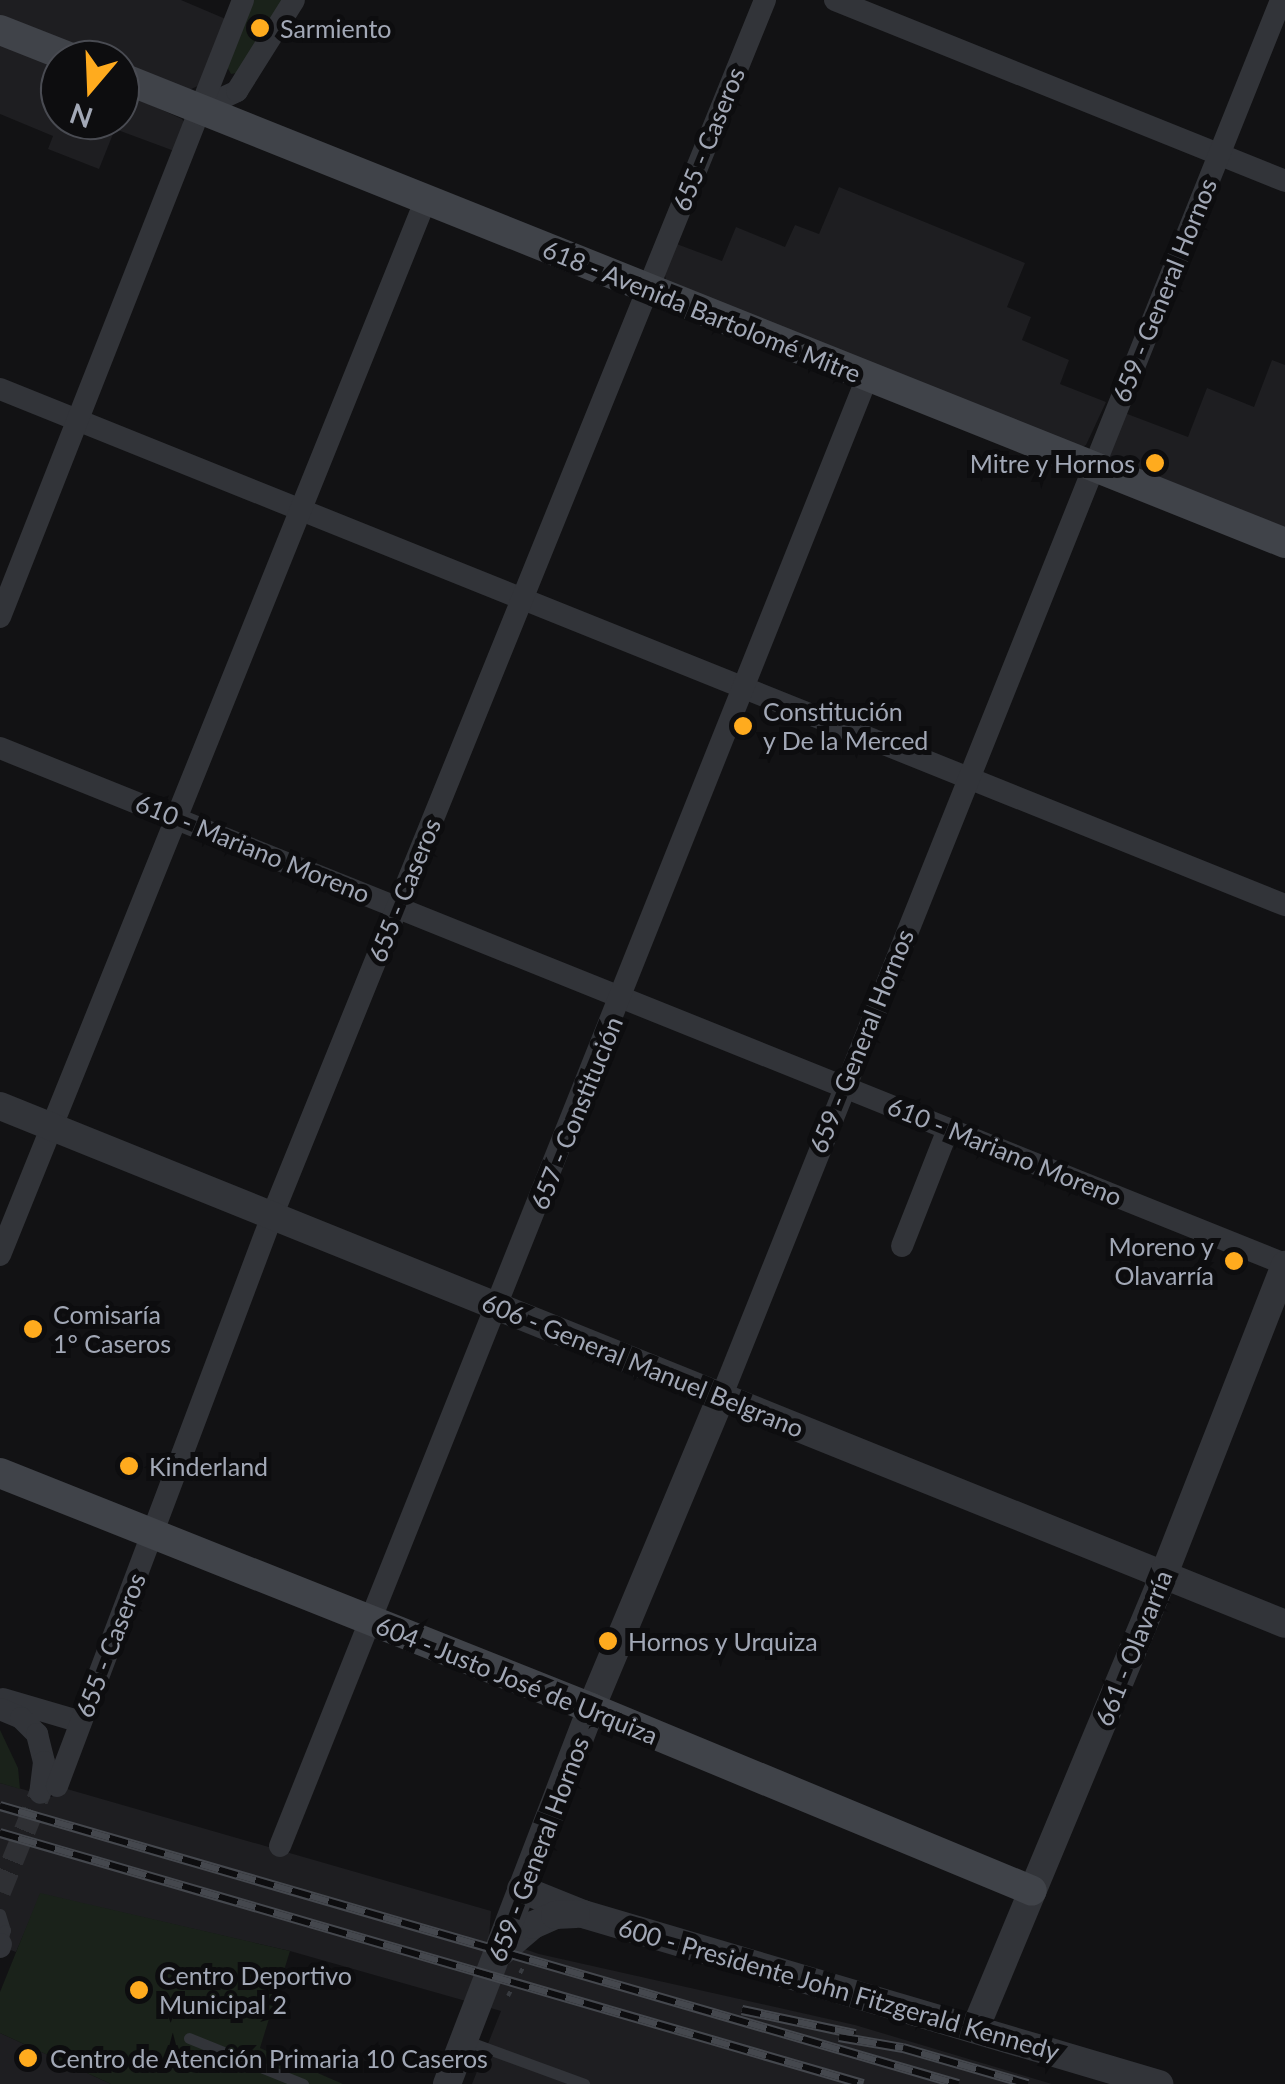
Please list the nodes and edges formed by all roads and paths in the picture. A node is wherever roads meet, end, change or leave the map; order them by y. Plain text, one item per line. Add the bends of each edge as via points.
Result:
1 (242, 0) edge
2 (294, 0) edge
3 (765, 0) edge
4 (835, 0) edge
5 (1281, 0) edge
6 (0, 30) edge
7 (40, 46) edge
8 (140, 85) edge
9 (201, 108) junction
10 (1219, 154) junction
11 (1285, 181) edge
12 (426, 199) junction
13 (647, 289) junction
14 (868, 378) junction
15 (0, 389) edge
16 (78, 420) junction
17 (1094, 466) junction
18 (299, 509) junction
19 (1285, 542) edge
20 (520, 596) junction
21 (0, 617) edge
22 (743, 687) junction
23 (0, 748) edge
24 (969, 776) junction
25 (175, 818) junction
26 (1285, 905) edge
27 (398, 906) junction
28 (622, 998) junction
29 (843, 1084) junction
30 (0, 1106) edge
31 (51, 1126) junction
32 (948, 1129) junction
33 (272, 1216) junction
34 (902, 1246) dead end
35 (0, 1256) edge
36 (1285, 1265) edge
37 (498, 1307) junction
38 (722, 1395) junction
39 (0, 1473) edge
40 (152, 1533) junction
41 (1164, 1574) junction
42 (372, 1622) junction
43 (1285, 1624) edge
44 (0, 1698) edge
45 (591, 1708) junction
46 (0, 1709) edge
47 (81, 1722) junction
48 (280, 1846) dead end
49 (521, 1889) junction
50 (1032, 1891) junction
51 (0, 1914) edge
52 (583, 1914) junction
53 (1, 1946) edge
54 (536, 1948) dead end
55 (500, 1953) junction
56 (502, 2004) dead end
57 (975, 2029) junction
58 (188, 2038) dead end
59 (464, 2040) junction
60 (302, 2084) edge
61 (446, 2084) edge
62 (584, 2084) edge
63 (1159, 2084) edge

1 - 9 street
2 - 9 street via 237,91
3 - 13 street, 655 - Caseros
4 - 10 street
5 - 10 street, 659 - General Hornos
6 - 7 main road
8 - 9 main road, 618 - Avenida Bartolomé Mitre
9 - 12 main road, 618 - Avenida Bartolomé Mitre
9 - 16 street
10 - 11 street
10 - 17 street, 659 - General Hornos
12 - 13 main road, 618 - Avenida Bartolomé Mitre
12 - 18 street
13 - 14 main road, 618 - Avenida Bartolomé Mitre
13 - 20 street, 655 - Caseros
14 - 17 main road, 618 - Avenida Bartolomé Mitre
14 - 22 street, 657 - Constitución
15 - 16 street
16 - 18 street
16 - 21 street
17 - 19 main road, 618 - Avenida Bartolomé Mitre
17 - 24 street, 659 - General Hornos
18 - 20 street
18 - 25 street
20 - 22 street
20 - 27 street, 655 - Caseros
22 - 24 street
22 - 28 street, 657 - Constitución
23 - 25 street, 610 - Mariano Moreno
24 - 26 street
24 - 29 street, 659 - General Hornos
25 - 27 street, 610 - Mariano Moreno
25 - 31 street
27 - 28 street, 610 - Mariano Moreno
27 - 33 street, 655 - Caseros
28 - 29 street, 610 - Mariano Moreno
28 - 37 street, 657 - Constitución
29 - 32 street, 610 - Mariano Moreno
29 - 38 street, 659 - General Hornos
30 - 31 street, 606 - General Manuel Belgrano
31 - 33 street, 606 - General Manuel Belgrano
31 - 35 street
32 - 34 street
32 - 36 street, 610 - Mariano Moreno
33 - 37 street, 606 - General Manuel Belgrano
33 - 40 street, 655 - Caseros
36 - 41 street, 661 - Olavarría
37 - 38 street, 606 - General Manuel Belgrano
37 - 42 street, 657 - Constitución
38 - 41 street, 606 - General Manuel Belgrano
38 - 45 street, 659 - General Hornos
39 - 40 main road, 604 - Justo José de Urquiza
40 - 42 main road, 604 - Justo José de Urquiza
40 - 47 street, 655 - Caseros
41 - 43 street, 606 - General Manuel Belgrano
41 - 50 street, 661 - Olavarría
42 - 45 main road, 604 - Justo José de Urquiza
42 - 48 street, 657 - Constitución
44 - 47 street
45 - 49 street, 659 - General Hornos
45 - 50 main road, 604 - Justo José de Urquiza
46 - 47 street, 655 - Caseros via 37,1734 49,1789
49 - 52 street, 600 - Presidente John Fitzgerald Kennedy
49 - 55 street, 659 - General Hornos
50 - 57 street, 661 - Olavarría
51 - 53 lane
52 - 55 street via 555,1915
52 - 57 street, 600 - Presidente John Fitzgerald Kennedy
54 - 56 path
55 - 59 street, 659 - General Hornos
57 - 63 street, 600 - Presidente John Fitzgerald Kennedy
58 - 60 lane
59 - 61 street, 659 - General Hornos
59 - 62 lane

